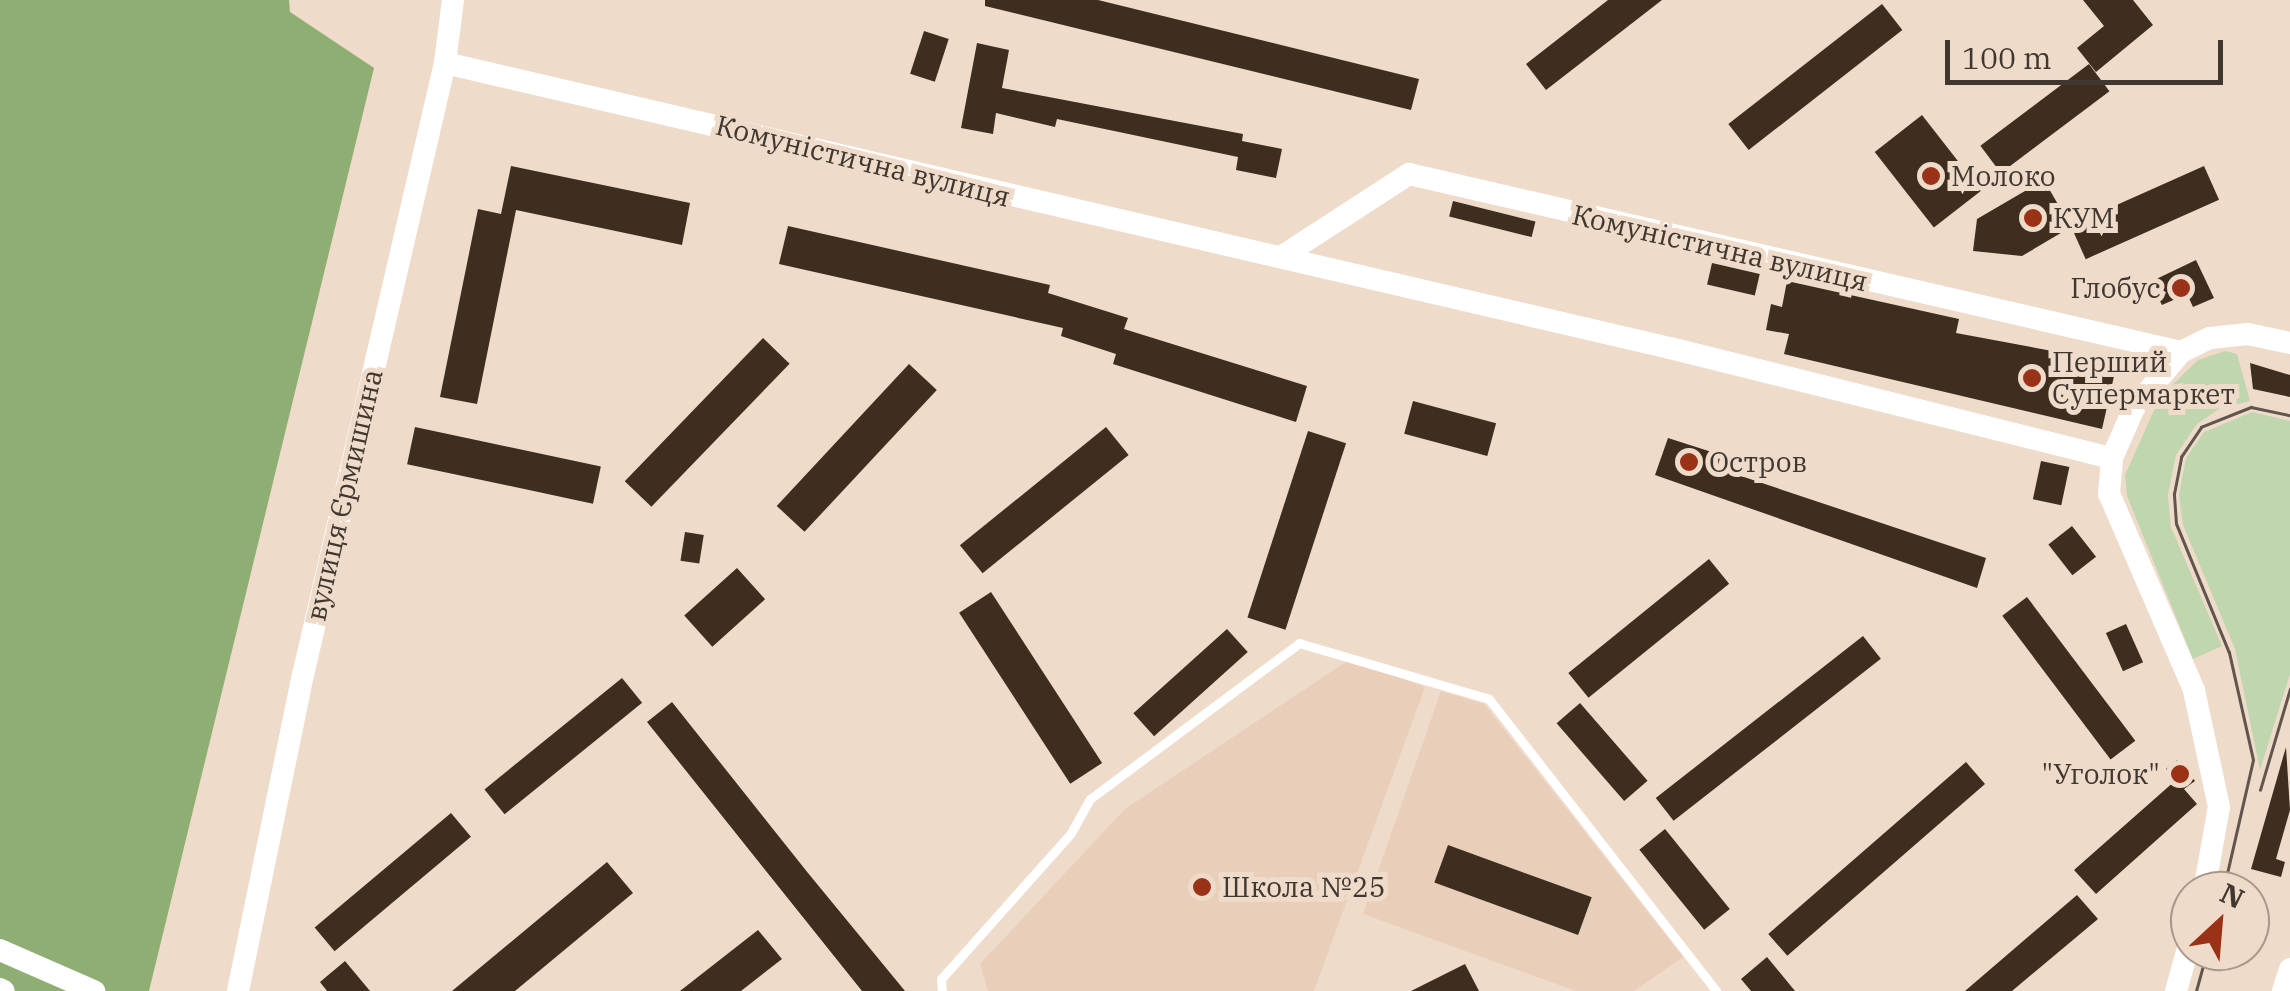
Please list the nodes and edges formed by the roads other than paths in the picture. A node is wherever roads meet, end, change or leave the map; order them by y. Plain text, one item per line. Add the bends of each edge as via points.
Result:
1 (453, 0) edge
2 (445, 63) junction
3 (1281, 257) junction
4 (2290, 342) edge
5 (2181, 352) junction
6 (2112, 458) junction
7 (2208, 871) edge
8 (0, 950) edge
9 (2290, 969) edge
10 (94, 991) edge
11 (238, 991) edge
12 (942, 991) edge
13 (1716, 991) edge
14 (2283, 991) edge

1 - 2 street, вулиця Єрмишина
2 - 3 street, Комуністична вулиця
2 - 11 street, вулиця Єрмишина via 303,675
3 - 5 street, Комуністична вулиця via 1409,174
3 - 6 street, Комуністична вулиця
4 - 5 street via 2248,334 2210,338
5 - 6 street via 2134,408
6 - 7 street via 2114,511 2194,690 2219,806
8 - 10 street
9 - 14 street
12 - 13 lane via 940,979 1071,833 1090,799 1300,644 1489,698

